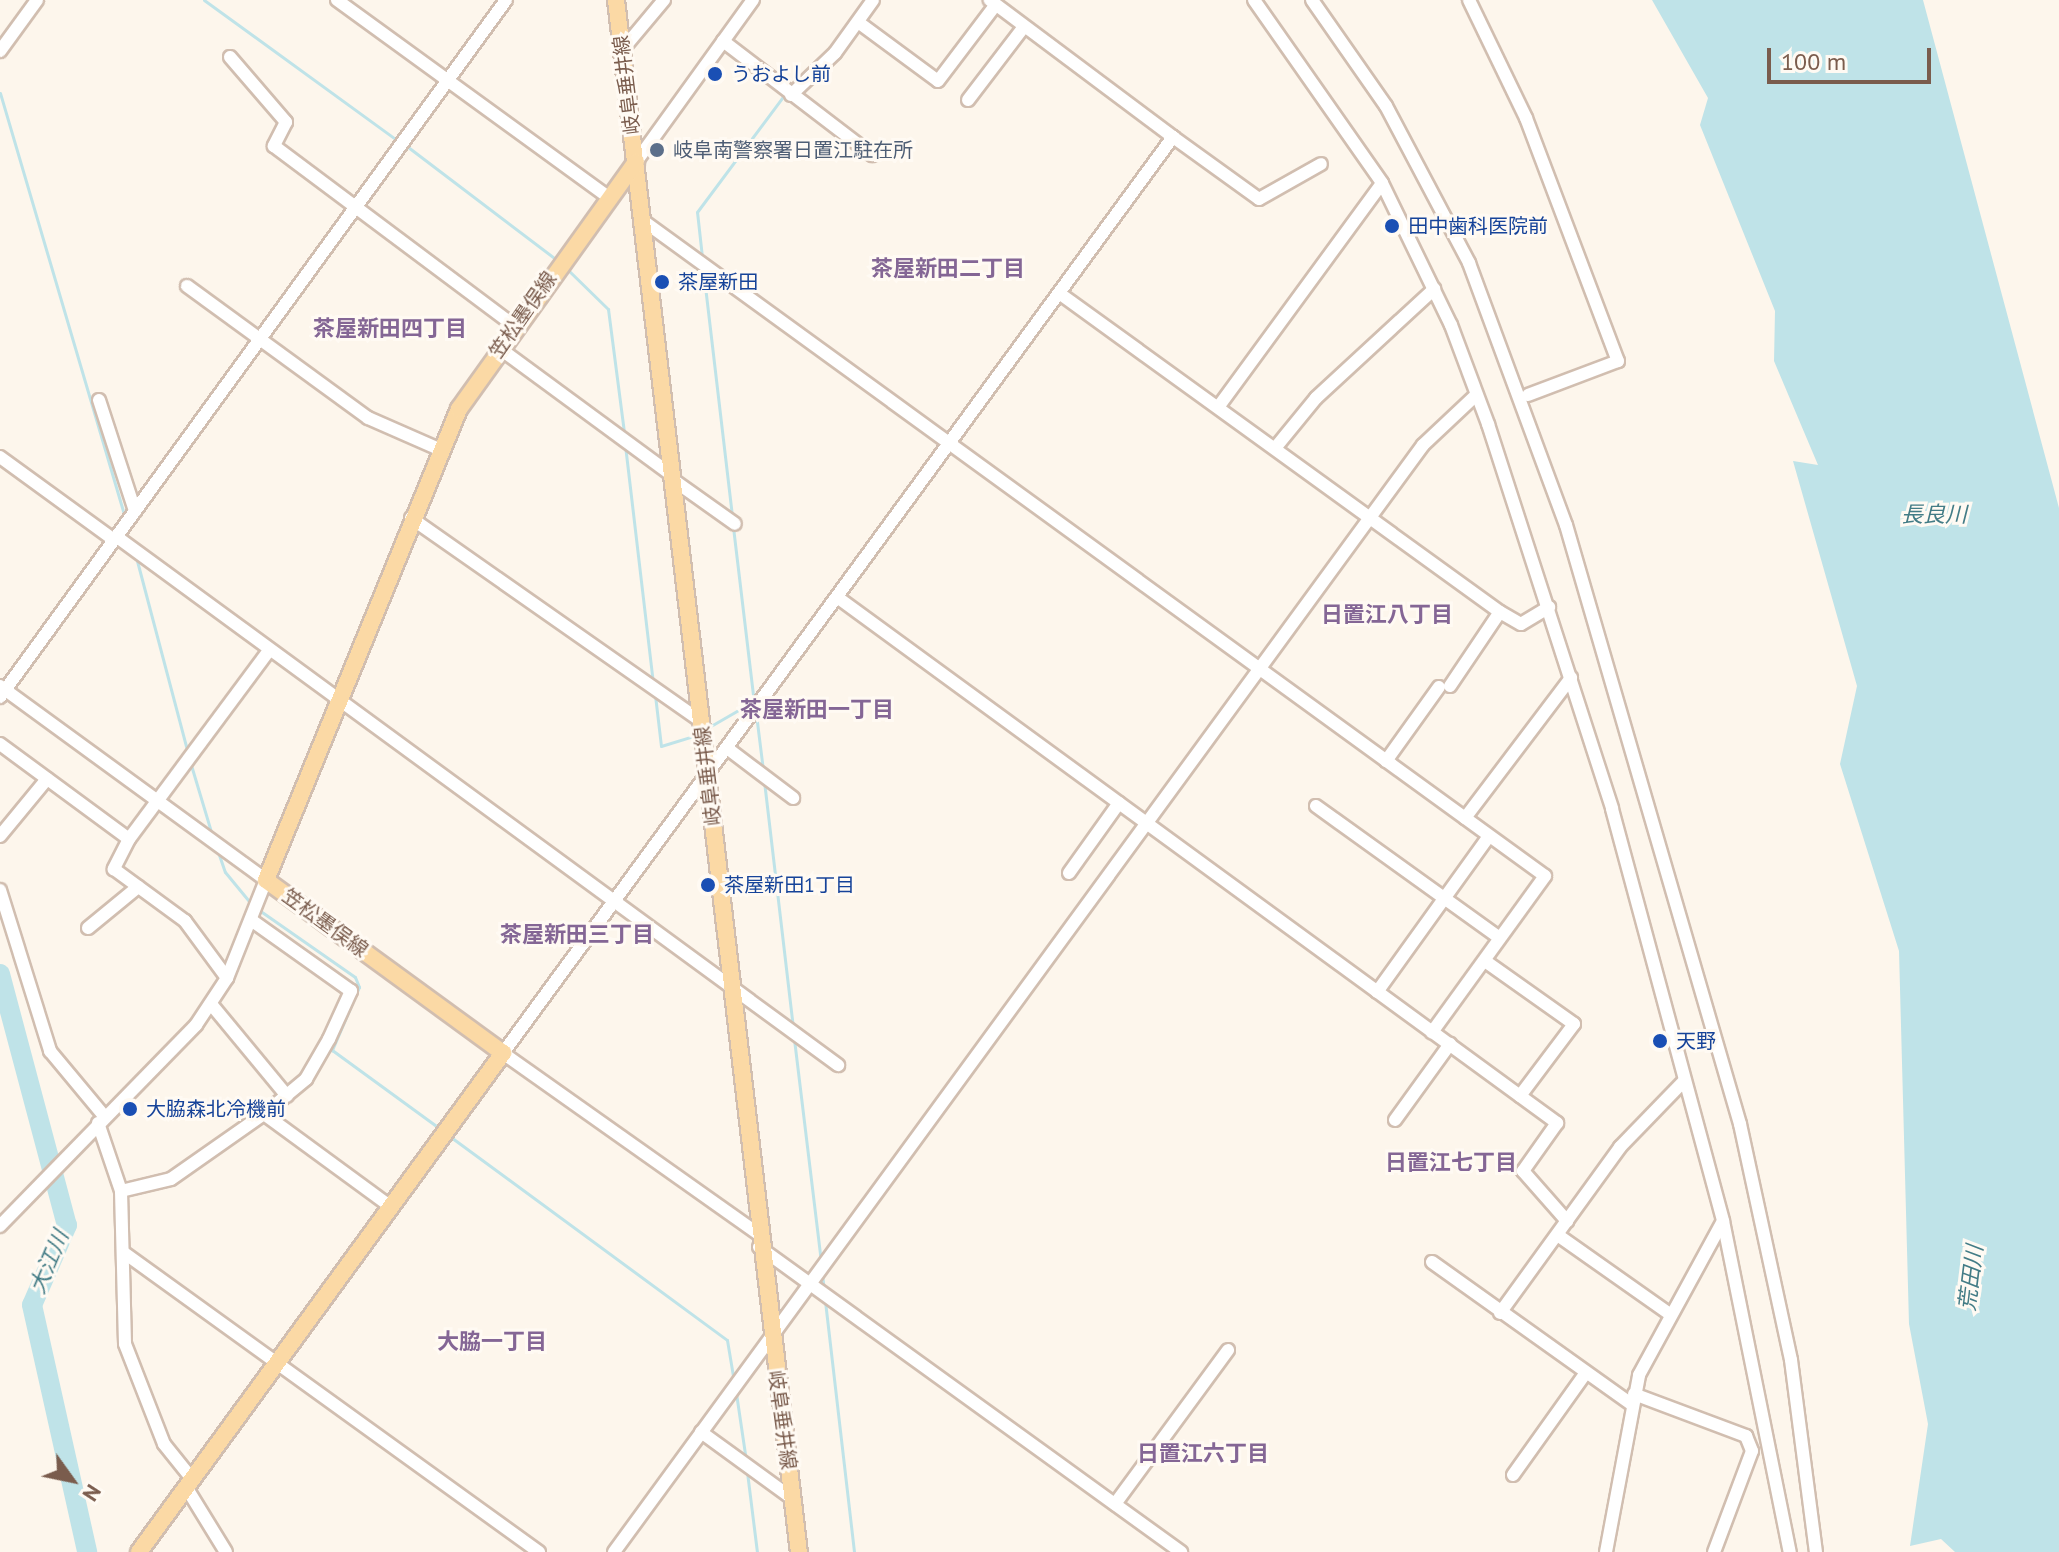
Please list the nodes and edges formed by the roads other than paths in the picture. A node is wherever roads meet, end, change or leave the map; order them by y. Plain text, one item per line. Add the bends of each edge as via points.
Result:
1 (37, 0) edge
2 (337, 0) edge
3 (506, 0) edge
4 (616, 0) edge
5 (664, 0) edge
6 (753, 0) edge
7 (873, 0) edge
8 (1254, 0) edge
9 (1312, 0) edge
10 (1469, 0) edge
11 (989, 2) edge
12 (858, 22) junction
13 (1023, 28) junction
14 (723, 41) junction
15 (623, 49) junction
16 (0, 51) edge
17 (230, 57) dead end
18 (448, 81) junction
19 (791, 95) junction
20 (968, 100) dead end
21 (1173, 137) junction
22 (872, 155) dead end
23 (636, 162) junction
24 (1321, 164) dead end
25 (1382, 183) junction
26 (608, 197) junction
27 (356, 207) junction
28 (642, 220) junction
29 (187, 286) dead end
30 (1434, 289) junction
31 (1059, 293) junction
32 (513, 325) junction
33 (260, 338) junction
34 (499, 348) junction
35 (1476, 395) junction
36 (1528, 395) dead end
37 (99, 400) dead end
38 (1219, 406) junction
39 (949, 444) junction
40 (1276, 447) junction
41 (439, 449) junction
42 (0, 457) edge
43 (672, 477) junction
44 (135, 511) junction
45 (1371, 517) junction
46 (411, 518) junction
47 (735, 524) dead end
48 (115, 538) junction
49 (837, 597) junction
50 (1549, 607) junction
51 (1500, 612) junction
52 (268, 652) junction
53 (1259, 670) junction
54 (1571, 678) junction
55 (2, 691) edge
56 (338, 701) junction
57 (702, 722) junction
58 (0, 744) edge
59 (727, 748) junction
60 (1386, 761) junction
61 (708, 775) junction
62 (47, 779) junction
63 (793, 798) dead end
64 (159, 801) junction
65 (1119, 803) junction
66 (1316, 806) dead end
67 (1465, 818) junction
68 (1146, 822) junction
69 (0, 836) edge
70 (1489, 836) junction
71 (129, 839) junction
72 (1069, 873) dead end
73 (266, 880) junction
74 (138, 887) junction
75 (0, 890) edge
76 (1444, 899) junction
77 (617, 900) junction
78 (251, 920) junction
79 (88, 928) dead end
80 (1500, 938) junction
81 (1485, 961) junction
82 (227, 978) junction
83 (732, 988) junction
84 (1377, 992) junction
85 (211, 1004) junction
86 (1432, 1032) junction
87 (1450, 1044) junction
88 (503, 1053) junction
89 (838, 1065) dead end
90 (1684, 1081) junction
91 (287, 1096) junction
92 (1520, 1096) junction
93 (264, 1114) junction
94 (102, 1120) junction
95 (1395, 1120) dead end
96 (121, 1191) junction
97 (391, 1207) junction
98 (1567, 1221) junction
99 (1723, 1221) junction
100 (0, 1226) edge
101 (1559, 1236) junction
102 (758, 1240) junction
103 (123, 1252) junction
104 (1432, 1262) dead end
105 (811, 1283) junction
106 (1500, 1313) junction
107 (1671, 1315) junction
108 (771, 1337) junction
109 (1228, 1350) dead end
110 (279, 1360) junction
111 (1585, 1374) junction
112 (1633, 1399) junction
113 (701, 1432) junction
114 (1513, 1475) dead end
115 (189, 1483) junction
116 (792, 1498) junction
117 (1115, 1504) junction
118 (139, 1552) edge
119 (226, 1552) edge
120 (539, 1552) edge
121 (614, 1552) edge
122 (799, 1552) edge
123 (1181, 1552) edge
124 (1606, 1552) edge
125 (1714, 1552) edge
126 (1790, 1552) edge
127 (1816, 1552) edge

1 - 16 street
2 - 18 street
3 - 18 street
4 - 15 main road, 岐阜垂井線
5 - 15 street
6 - 14 street
7 - 12 street
8 - 25 street
9 - 127 street via 1386,106 1469,263 1566,525 1740,1124 1791,1360
10 - 36 street via 1520,105 1618,361
11 - 12 street via 938,81
11 - 13 street
12 - 19 street
13 - 20 street
13 - 21 street
14 - 19 street
14 - 23 street
15 - 23 main road, 岐阜垂井線
17 - 27 street via 286,122 274,146
18 - 26 street
18 - 27 street
19 - 22 street
21 - 24 street via 1259,199
21 - 31 street
23 - 26 main road, 笠松墨俣線
23 - 28 main road, 岐阜垂井線
25 - 30 street
25 - 38 street
26 - 32 main road, 笠松墨俣線
27 - 32 street
27 - 33 street
28 - 39 street
28 - 43 main road, 岐阜垂井線
29 - 33 street
30 - 35 street
30 - 40 street via 1316,398
31 - 38 street
31 - 39 street
32 - 34 main road, 笠松墨俣線
33 - 41 street via 368,418
33 - 44 street
34 - 41 main road, 笠松墨俣線
34 - 43 street
35 - 45 street via 1423,445
35 - 50 street
37 - 44 street
38 - 40 street
39 - 49 street
39 - 53 street
40 - 45 street
41 - 46 main road, 笠松墨俣線
42 - 48 street
43 - 47 street
43 - 57 main road, 岐阜垂井線
44 - 48 street
45 - 51 street
45 - 53 street
46 - 56 main road, 笠松墨俣線
46 - 57 street
48 - 52 street
48 - 55 street
49 - 59 street
49 - 65 street
50 - 51 street via 1521,624
50 - 54 street
51 - 60 street
52 - 56 street
52 - 64 street
53 - 60 street
53 - 68 street
54 - 67 street
54 - 90 street
55 - 64 street
56 - 73 main road, 笠松墨俣線
56 - 77 street
57 - 61 main road, 岐阜垂井線
58 - 62 street
59 - 61 street
59 - 63 street
60 - 67 street
61 - 77 street
61 - 83 main road, 岐阜垂井線
62 - 69 street
62 - 71 street
64 - 71 street
64 - 73 street
65 - 68 street
65 - 72 street
66 - 76 street
67 - 70 street
68 - 84 street
68 - 105 street
70 - 76 street
70 - 80 street via 1545,876
71 - 74 street via 112,864
73 - 78 street
73 - 88 main road, 笠松墨俣線
74 - 79 street
74 - 82 street via 185,921
75 - 94 street via 50,1051
76 - 80 street
76 - 84 street
77 - 83 street
77 - 88 street
78 - 82 street
78 - 91 street via 351,991 318,1061
80 - 81 street
81 - 86 street
81 - 92 street via 1574,1024
82 - 85 street
83 - 89 street
83 - 102 main road, 岐阜垂井線
84 - 86 street
85 - 91 street
85 - 94 street
86 - 87 street
87 - 92 street
87 - 95 street
88 - 97 main road
88 - 102 street
90 - 98 street via 1620,1147
90 - 99 street
91 - 93 street
92 - 98 street via 1557,1123 1523,1171
93 - 96 street via 175,1177
93 - 97 street
94 - 96 street
94 - 100 street
96 - 103 street
97 - 110 main road
98 - 101 street
99 - 107 street
99 - 126 street
101 - 106 street
101 - 107 street
102 - 105 street
102 - 108 main road, 岐阜垂井線
103 - 110 street
103 - 115 street via 125,1344 164,1444
104 - 106 street
105 - 108 street
105 - 117 street
106 - 111 street
107 - 112 street
108 - 113 street
108 - 116 main road, 岐阜垂井線
109 - 117 street
110 - 115 main road
110 - 120 street
111 - 112 street
111 - 114 street
112 - 124 street
112 - 125 street via 1746,1436 1752,1451
113 - 116 street
113 - 121 street
115 - 118 main road
115 - 119 street
116 - 122 main road, 岐阜垂井線
117 - 123 street

